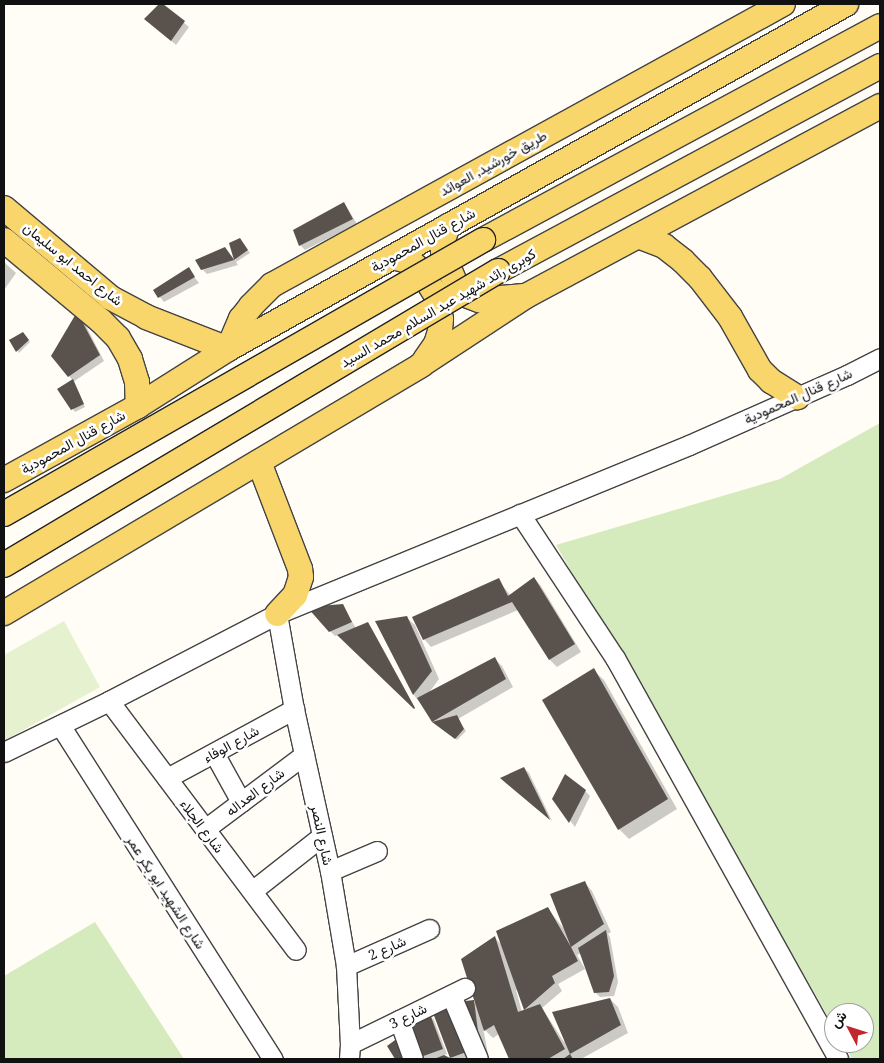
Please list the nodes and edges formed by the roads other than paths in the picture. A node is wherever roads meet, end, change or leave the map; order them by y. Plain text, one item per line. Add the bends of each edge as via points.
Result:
1 (783, 4) edge
2 (846, 4) edge
3 (880, 26) edge
4 (880, 66) edge
5 (880, 106) edge
6 (4, 208) edge
7 (448, 226) junction
8 (638, 236) junction
9 (4, 240) edge
10 (393, 257) junction
11 (526, 296) junction
12 (228, 349) junction
13 (880, 358) edge
14 (421, 366) junction
15 (797, 397) junction
16 (138, 406) junction
17 (258, 462) junction
18 (4, 480) edge
19 (4, 514) edge
20 (520, 514) junction
21 (4, 565) edge
22 (4, 613) edge
23 (277, 614) junction
24 (109, 701) junction
25 (294, 709) junction
26 (60, 725) junction
27 (4, 752) edge
28 (214, 753) junction
29 (304, 755) junction
30 (167, 778) junction
31 (241, 802) junction
32 (205, 829) junction
33 (322, 836) junction
34 (377, 851) dead end
35 (330, 871) junction
36 (252, 891) junction
37 (429, 929) dead end
38 (296, 950) dead end
39 (346, 966) junction
40 (399, 1020) junction
41 (349, 1052) edge
42 (273, 1059) edge
43 (413, 1059) edge
44 (478, 1059) edge
45 (838, 1059) edge

1 - 12 main road, طريق خورشيد, العوائد via 272,284 250,306
2 - 7 main road, شارع قنال المحمودية
3 - 19 main road, bridge via 483,240
4 - 21 main road, كوبرى رائد شهيد عبد السلام محمد السيد, bridge via 498,271
5 - 8 main road
6 - 12 main road, شارع احمد ابو سليمان via 111,298 146,317
7 - 10 main road, شارع قنال المحمودية
7 - 11 main road via 442,247 444,262 463,294 479,300
8 - 11 main road
8 - 15 main road via 664,246 683,261 725,310 760,370 777,386
9 - 16 main road, شارع احمد ابو سليمان via 118,338 130,359 137,382
10 - 12 main road, شارع قنال المحمودية
10 - 14 main road via 411,262 422,270 438,297 440,331 433,350
11 - 14 main road
12 - 16 main road, شارع قنال المحمودية
13 - 15 street, شارع قنال المحمودية
14 - 17 main road
15 - 20 street, شارع قنال المحمودية via 690,445
16 - 18 main road, شارع قنال المحمودية
17 - 22 main road
17 - 23 main road via 301,577 295,595
20 - 23 street, شارع قنال المحمودية
20 - 45 street via 614,658
23 - 24 street, شارع قنال المحمودية
23 - 25 street, شارع النصر
24 - 26 street, شارع قنال المحمودية
24 - 30 street, شارع الجلاء
25 - 28 street, شارع الوفاء
25 - 29 street, شارع النصر
26 - 27 street, شارع قنال المحمودية
26 - 42 street, شارع الشهيد ابو بكر عمر
28 - 30 street, شارع الوفاء
28 - 31 street
29 - 31 street, شارع العداله
29 - 33 street, شارع النصر
30 - 32 street, شارع الجلاء
31 - 32 street, شارع العداله
32 - 36 street, شارع الجلاء
33 - 35 street, شارع النصر
33 - 36 street
34 - 35 street
35 - 39 street, شارع النصر
36 - 38 street, شارع الجلاء
37 - 39 street, شارع 2
39 - 41 street, شارع النصر
40 - 41 street, شارع 3
40 - 43 street
40 - 44 street, شارع 3 via 458,991

